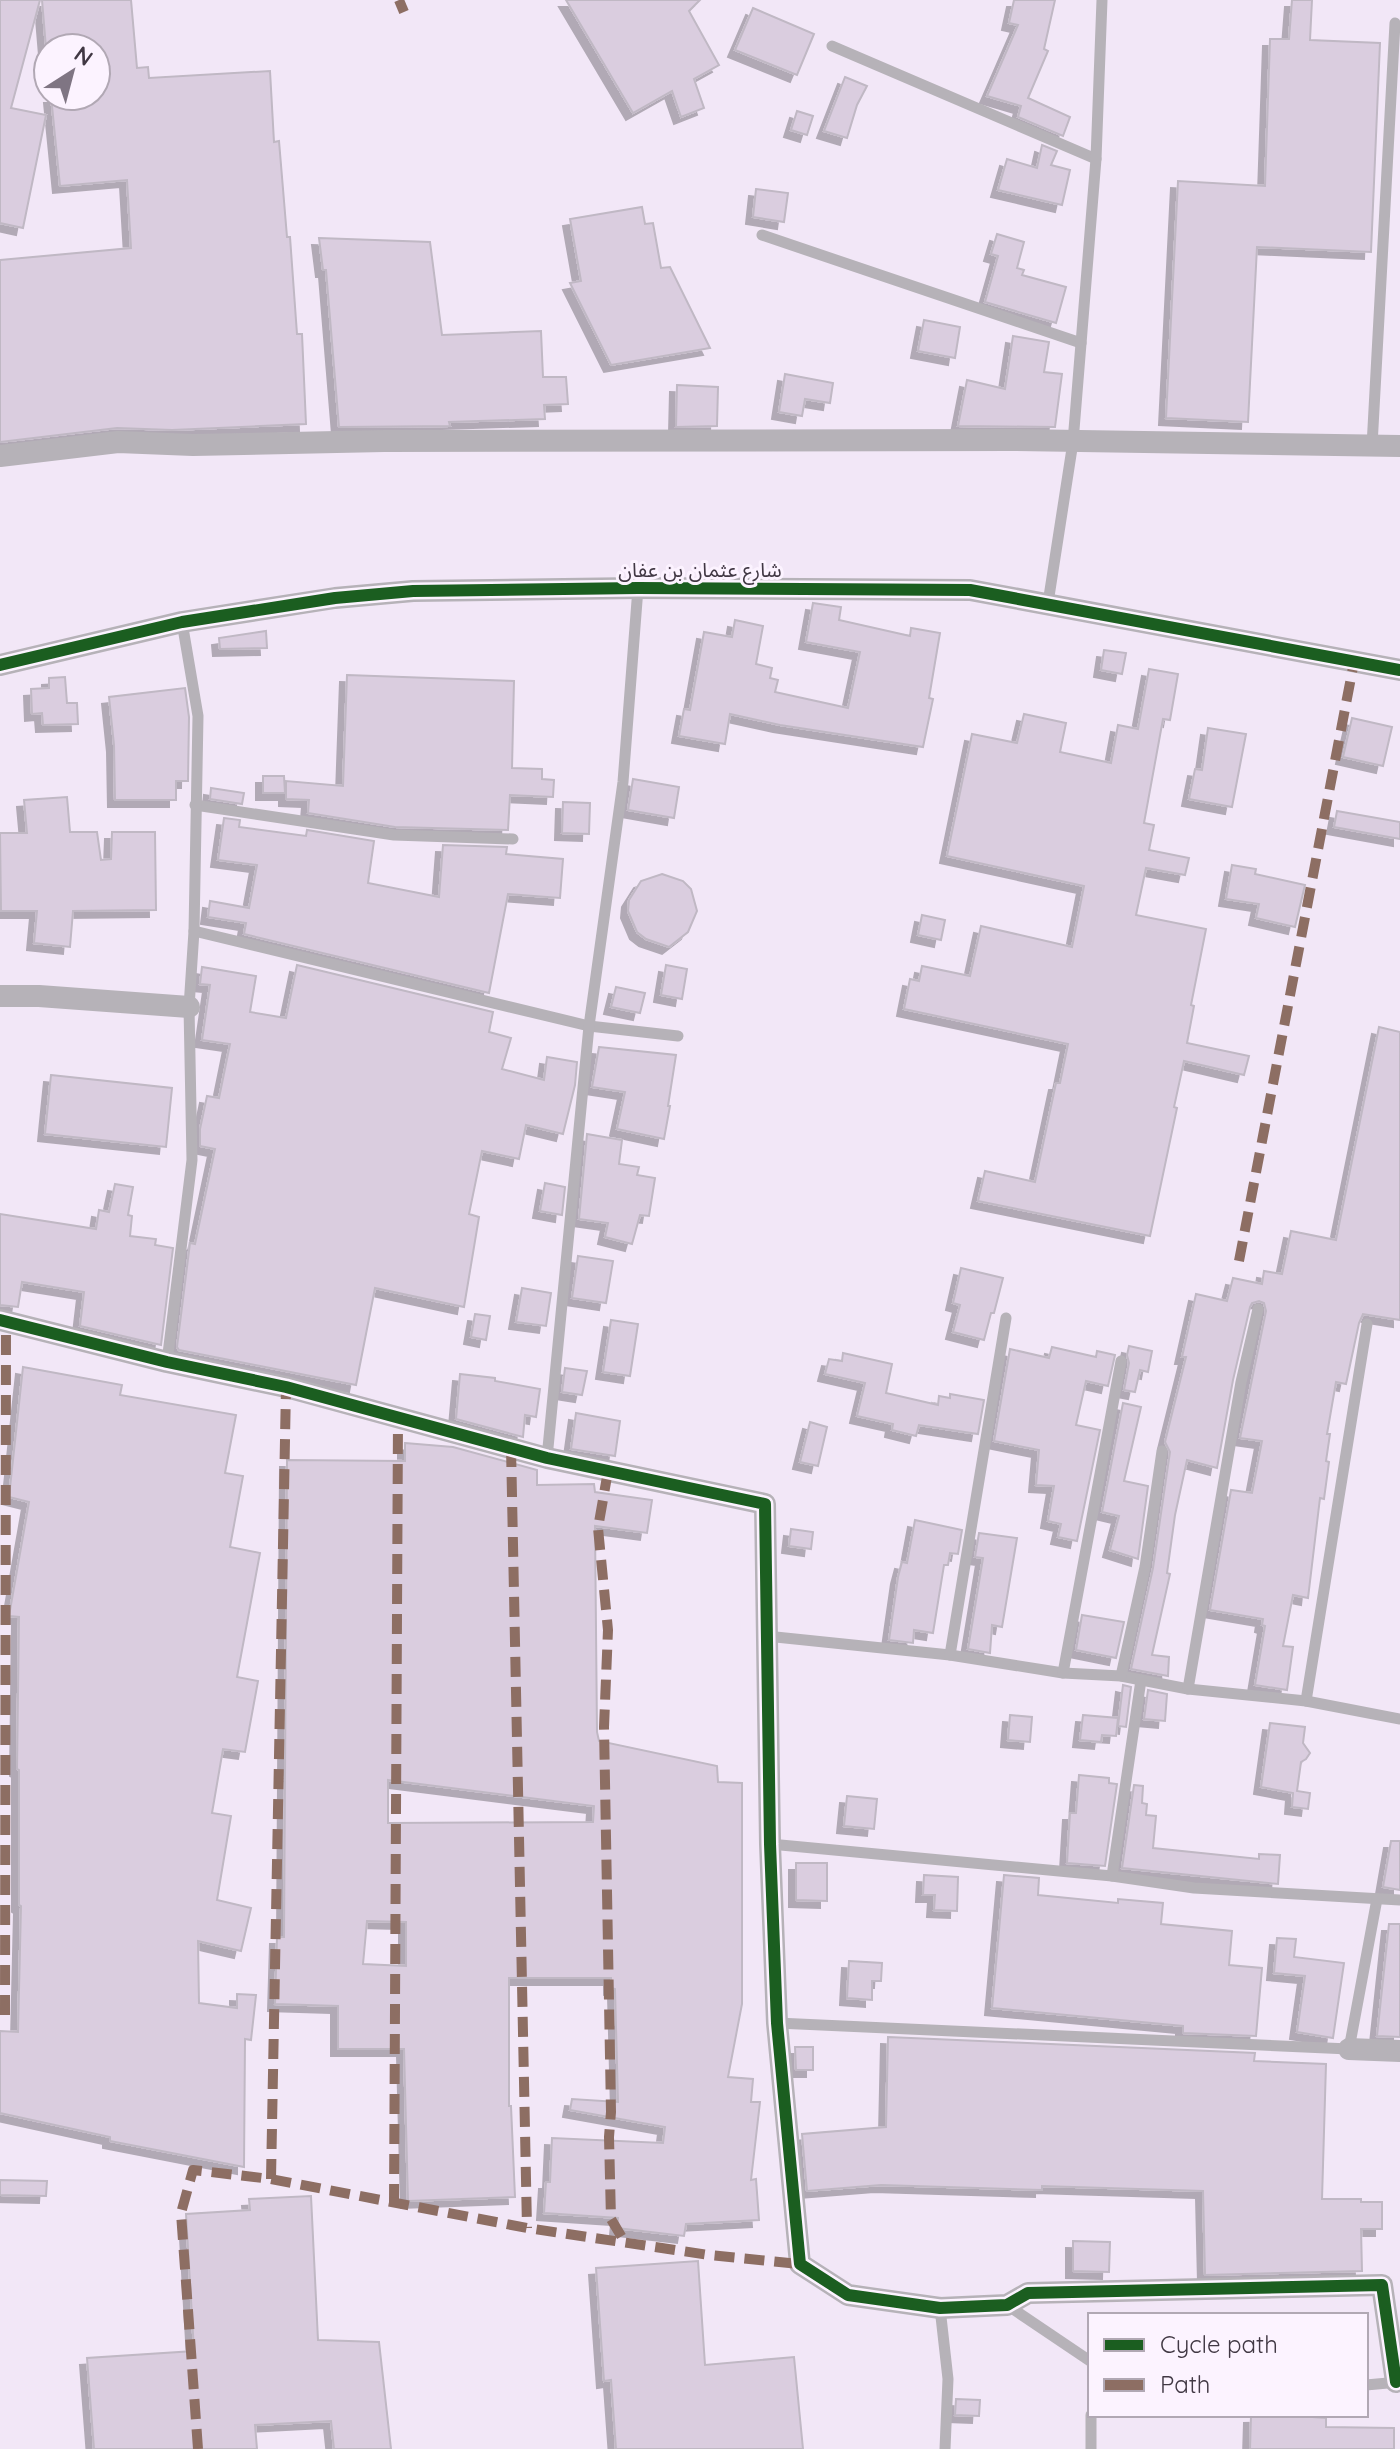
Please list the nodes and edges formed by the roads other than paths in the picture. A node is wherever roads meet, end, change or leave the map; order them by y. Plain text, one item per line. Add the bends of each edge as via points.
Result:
1 (1102, 0) edge
2 (1395, 23) dead end
3 (832, 46) dead end
4 (1096, 159) junction
5 (762, 235) dead end
6 (1081, 343) junction
7 (1073, 442) junction
8 (1372, 446) junction
9 (1400, 446) edge
10 (0, 456) edge
11 (638, 588) junction
12 (1048, 603) junction
13 (182, 622) junction
14 (0, 665) edge
15 (1400, 670) edge
16 (195, 805) junction
17 (513, 839) dead end
18 (194, 931) junction
19 (0, 996) edge
20 (189, 1007) junction
21 (589, 1026) junction
22 (678, 1036) dead end
23 (1258, 1309) dead end
24 (1006, 1318) dead end
25 (0, 1320) edge
26 (1367, 1324) dead end
27 (1121, 1361) dead end
28 (167, 1362) junction
29 (1162, 1451) dead end
30 (547, 1458) junction
31 (766, 1636) junction
32 (950, 1655) junction
33 (1063, 1673) junction
34 (1121, 1676) junction
35 (1141, 1680) junction
36 (1188, 1689) junction
37 (1306, 1701) junction
38 (1400, 1719) edge
39 (770, 1844) junction
40 (1112, 1876) junction
41 (1377, 1899) junction
42 (1400, 1900) edge
43 (777, 2023) junction
44 (1349, 2049) junction
45 (1400, 2051) edge
46 (1007, 2305) junction
47 (940, 2308) junction
48 (1088, 2360) edge
49 (1398, 2382) edge
50 (1368, 2385) edge
51 (1091, 2417) edge
52 (945, 2449) edge
53 (1091, 2449) edge

1 - 4 lane
2 - 8 lane
3 - 4 lane
4 - 6 lane
5 - 6 lane
6 - 7 lane
7 - 8 street
7 - 10 street via 118,442
7 - 12 lane
8 - 9 street
11 - 12 street, شارع عثمان بن عفان via 970,590
11 - 13 street, شارع عثمان بن عفان via 413,591
11 - 21 lane via 623,782
12 - 15 street, شارع عثمان بن عفان
13 - 14 street, شارع عثمان بن عفان
13 - 16 lane via 198,716
16 - 17 lane via 394,835
16 - 18 lane
18 - 20 lane
18 - 21 lane
19 - 20 street
20 - 28 lane via 192,1160
21 - 22 lane
21 - 30 lane
23 - 36 lane
24 - 32 lane
25 - 28 street
26 - 37 lane
27 - 33 lane
28 - 30 street via 286,1387
29 - 34 lane via 1145,1567
30 - 31 street via 765,1504
31 - 32 lane
31 - 39 street
32 - 33 lane
33 - 34 lane
34 - 35 lane
35 - 36 lane
35 - 40 lane
36 - 37 lane
37 - 38 lane
39 - 40 lane
39 - 43 street
40 - 41 lane via 1194,1888
41 - 42 lane
41 - 44 lane
43 - 44 lane
43 - 47 street via 800,2264 848,2295
44 - 45 street
46 - 47 street
46 - 48 lane
46 - 49 street via 1028,2293 1382,2285
47 - 52 lane via 948,2379
49 - 50 lane
51 - 53 lane

